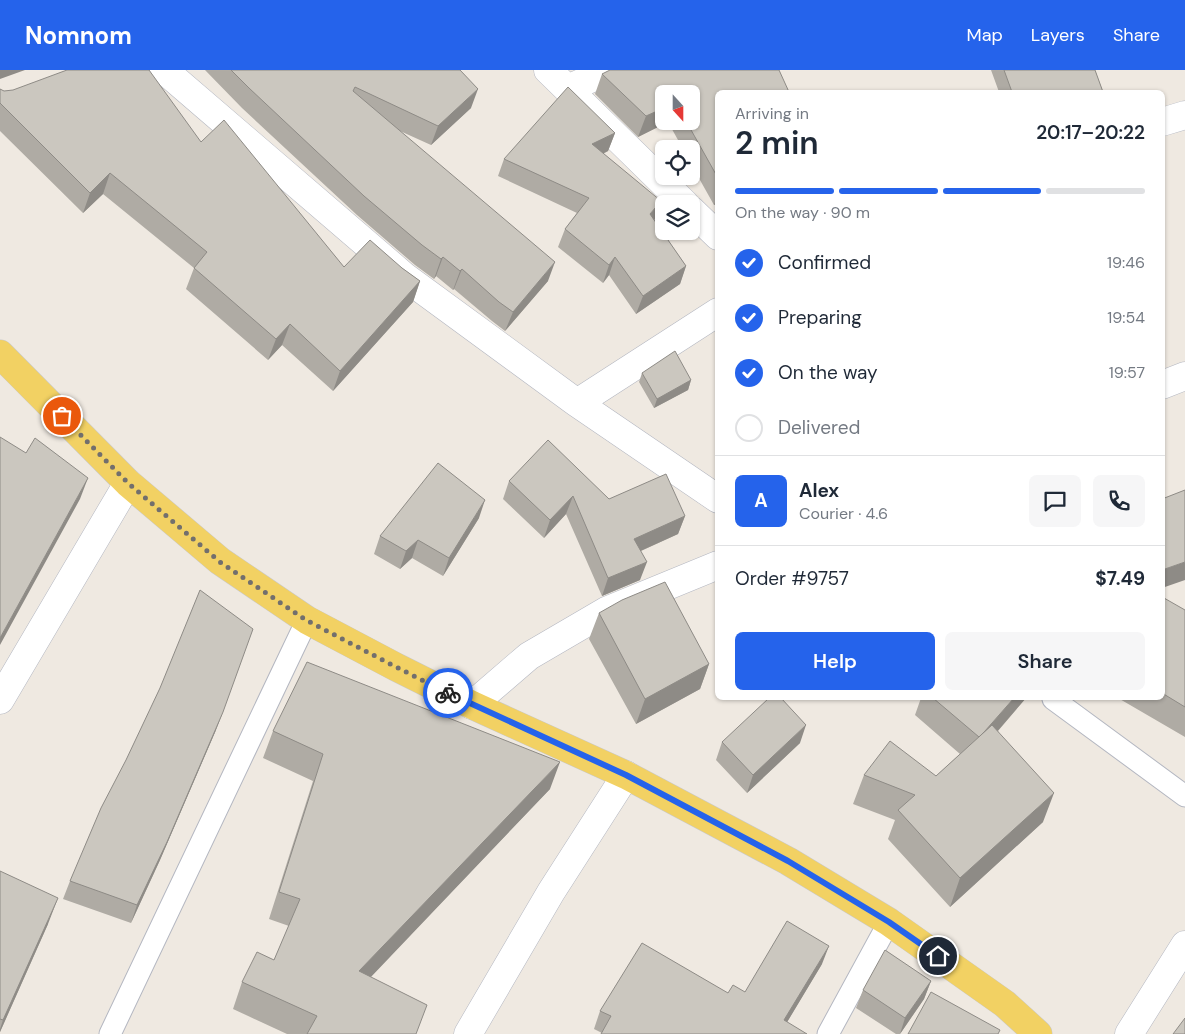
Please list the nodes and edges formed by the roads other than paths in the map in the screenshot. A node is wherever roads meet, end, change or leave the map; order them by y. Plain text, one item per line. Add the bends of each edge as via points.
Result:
1 (164, 70) edge
2 (548, 70) edge
3 (609, 70) edge
4 (568, 89) junction
5 (1185, 115) edge
6 (1165, 121) edge
7 (675, 195) edge
8 (700, 219) edge
9 (715, 233) edge
10 (715, 314) edge
11 (3, 362) edge
12 (1185, 376) edge
13 (1165, 384) edge
14 (577, 403) junction
15 (128, 483) junction
16 (715, 497) edge
17 (715, 567) edge
18 (306, 620) junction
19 (0, 700) edge
20 (1054, 700) edge
21 (472, 705) junction
22 (626, 775) junction
23 (1185, 796) edge
24 (889, 922) junction
25 (1185, 945) edge
26 (110, 1034) edge
27 (468, 1034) edge
28 (828, 1034) edge
29 (1038, 1034) edge
30 (1129, 1034) edge

1 - 14 street via 405,277
2 - 4 street
3 - 4 street
4 - 7 street
5 - 6 street
8 - 9 street
10 - 14 street
11 - 15 main road
12 - 13 street
14 - 16 street
15 - 18 main road via 220,562
15 - 19 street
17 - 21 street via 606,611 529,656
18 - 21 main road
18 - 26 lane
20 - 23 lane
21 - 22 main road
22 - 24 main road via 788,861
22 - 27 street via 551,892
24 - 28 lane
24 - 29 main road via 1005,1004
25 - 30 street

